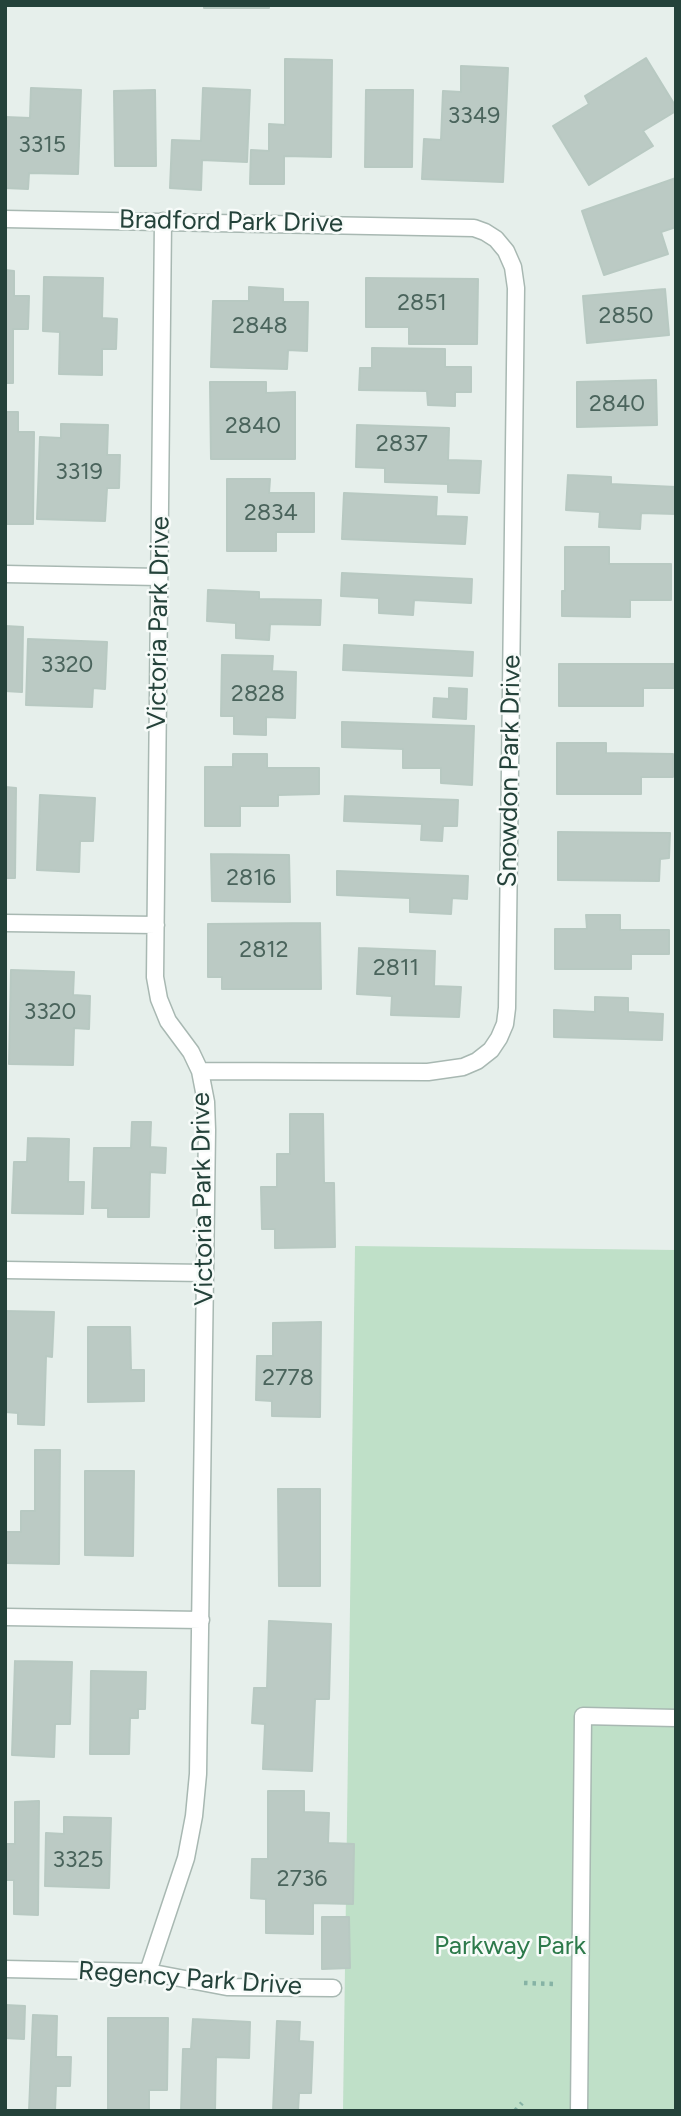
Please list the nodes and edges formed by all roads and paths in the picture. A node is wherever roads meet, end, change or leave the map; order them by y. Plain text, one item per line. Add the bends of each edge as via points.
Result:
1 (5, 219) edge
2 (163, 221) junction
3 (458, 226) joint
4 (5, 574) edge
5 (159, 577) junction
6 (5, 923) edge
7 (156, 925) junction
8 (200, 1071) junction
9 (5, 1270) edge
10 (205, 1273) junction
11 (5, 1617) edge
12 (201, 1620) junction
13 (676, 1718) edge
14 (5, 1969) edge
15 (148, 1972) junction
16 (333, 1988) dead end
17 (522, 2103) dead end
18 (515, 2111) edge
19 (579, 2111) edge

1 - 2 lane, Bradford Park Drive
2 - 3 lane, Bradford Park Drive
2 - 5 lane, Victoria Park Drive
3 - 8 lane, Snowdon Park Drive via 496,239 513,267 516,288 505,1024 491,1050 463,1067 428,1072
4 - 5 lane
5 - 7 lane, Victoria Park Drive
6 - 7 lane
7 - 8 lane, Victoria Park Drive via 159,999
8 - 10 lane, Victoria Park Drive via 206,1102
9 - 10 lane
10 - 12 lane, Victoria Park Drive
11 - 12 lane
12 - 15 lane, Victoria Park Drive via 194,1816 186,1858
13 - 19 lane via 583,1716
14 - 15 lane, Regency Park Drive
15 - 16 lane, Regency Park Drive via 228,1987
17 - 18 path

